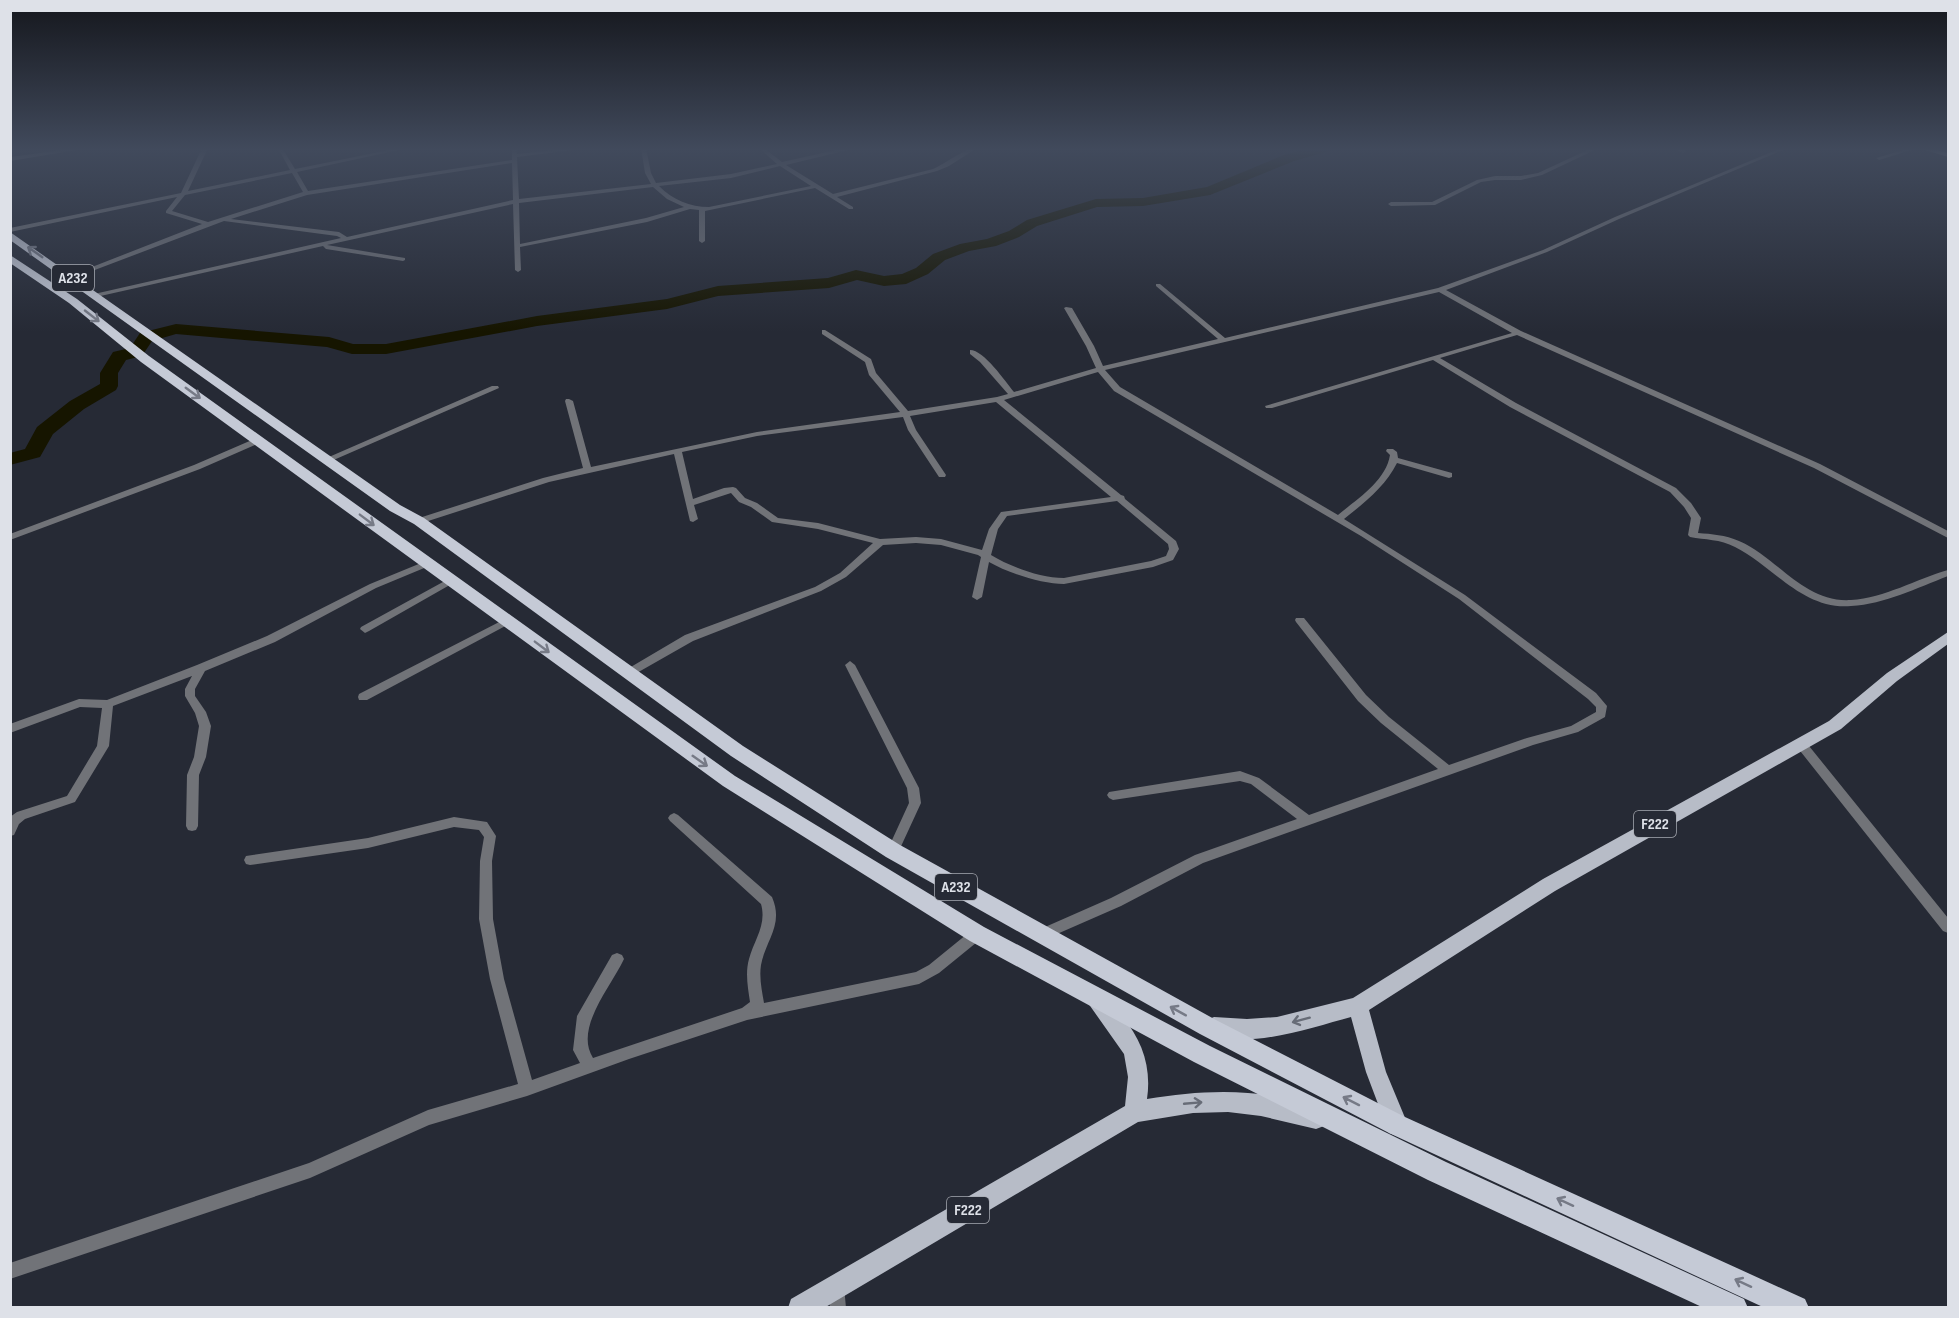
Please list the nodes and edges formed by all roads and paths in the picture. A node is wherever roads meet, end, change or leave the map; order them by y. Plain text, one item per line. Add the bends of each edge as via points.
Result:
1 (702, 209) edge
2 (106, 210) edge
3 (169, 210) edge
4 (252, 210) edge
5 (479, 210) edge
6 (517, 210) edge
7 (681, 210) edge
8 (1639, 210) edge
9 (225, 220) junction
10 (208, 224) junction
11 (10, 230) edge
12 (10, 235) edge
13 (346, 239) junction
14 (702, 241) dead end
15 (320, 246) junction
16 (518, 246) junction
17 (10, 258) edge
18 (403, 259) dead end
19 (518, 270) dead end
20 (71, 277) junction
21 (1158, 285) dead end
22 (1440, 291) junction
23 (96, 295) junction
24 (1068, 308) dead end
25 (825, 332) dead end
26 (1518, 333) junction
27 (1226, 341) junction
28 (974, 352) dead end
29 (1435, 358) junction
30 (1100, 369) junction
31 (495, 388) dead end
32 (1012, 394) junction
33 (998, 399) junction
34 (569, 401) dead end
35 (1269, 406) dead end
36 (905, 413) junction
37 (259, 440) junction
38 (677, 450) junction
39 (326, 460) junction
40 (588, 470) junction
41 (942, 475) dead end
42 (1449, 475) dead end
43 (356, 481) junction
44 (330, 492) junction
45 (1121, 498) junction
46 (688, 504) junction
47 (693, 519) dead end
48 (1338, 519) junction
49 (418, 521) junction
50 (1948, 535) edge
51 (10, 537) edge
52 (880, 542) junction
53 (987, 556) junction
54 (426, 564) junction
55 (1948, 573) edge
56 (452, 580) junction
57 (977, 597) dead end
58 (1300, 620) dead end
59 (507, 621) junction
60 (365, 629) dead end
61 (1948, 637) edge
62 (850, 665) dead end
63 (201, 668) junction
64 (628, 674) junction
65 (363, 697) dead end
66 (108, 704) junction
67 (10, 729) edge
68 (1802, 744) junction
69 (1448, 771) junction
70 (1113, 795) dead end
71 (674, 818) dead end
72 (1309, 821) junction
73 (192, 826) dead end
74 (10, 831) edge
75 (893, 852) junction
76 (250, 860) dead end
77 (1948, 927) edge
78 (977, 934) junction
79 (1041, 935) junction
80 (617, 959) dead end
81 (1093, 996) junction
82 (1358, 1006) junction
83 (747, 1012) junction
84 (1208, 1027) junction
85 (591, 1067) junction
86 (527, 1089) junction
87 (1136, 1112) junction
88 (1397, 1125) junction
89 (1345, 1126) junction
90 (10, 1271) edge
91 (837, 1297) edge
92 (800, 1308) edge
93 (1735, 1308) edge
94 (1796, 1308) edge

1 - 14 street
2 - 11 street
3 - 10 street via 170,214
4 - 9 street
5 - 13 street
6 - 16 street
7 - 16 street
8 - 22 street
9 - 10 street
9 - 13 street via 339,234
10 - 20 street
20 -> 12 highway, A232
13 - 15 street
15 - 18 street
15 - 23 street
16 - 19 street
17 -> 37 highway, A232
20 - 23 highway, A232
21 - 27 street
22 - 26 street
22 - 27 street
23 - 39 highway, A232
24 - 30 street
25 - 36 street via 868,361 872,374
26 - 29 street
26 - 50 street via 1817,466
27 - 30 street
28 - 32 street
29 - 35 street
29 - 55 street via 1513,405 1673,490 1696,518 1693,535 1721,538 1739,547 1815,596 1836,603 1860,602
30 - 32 street
30 - 48 street via 1117,389
31 - 39 street
32 - 33 street
33 - 36 street
33 - 45 street
34 - 40 street
36 - 38 street
36 - 41 street
37 - 44 highway, A232
37 - 51 street
38 - 40 street
38 - 46 street
39 - 43 highway, A232
40 - 49 street
42 - 48 street via 1392,455 1373,490
43 - 44 highway
43 - 49 highway, A232
44 -> 54 highway, A232
45 - 53 street via 1004,514 998,519
45 - 53 street via 1173,543 1170,558 1064,581 1001,565
46 - 47 street
46 - 52 street via 733,490 775,520
48 - 69 street via 1462,597 1602,706 1601,714 1574,729
49 - 64 highway, A232
52 - 53 street via 941,542
52 - 64 street via 843,575 818,589 689,638
53 - 57 street
54 - 56 highway, A232
54 - 63 street
56 - 59 highway, A232
56 - 60 street
58 - 69 street via 1362,698
59 - 65 street
59 -> 78 highway, A232 via 729,781
61 - 68 main road, F222 via 1835,725
62 - 75 street via 913,788 915,802
63 - 66 street
63 - 73 street via 190,689 205,726 194,775
64 - 75 highway, A232 via 737,751
66 - 67 street via 80,703
66 - 74 street via 103,746 71,799 21,815
68 - 77 street
68 - 82 main road, F222 via 1550,885
69 - 72 street
70 - 72 street via 1240,776 1255,781
71 - 83 street via 767,900 771,909 772,919 754,967 757,1005
72 - 79 street via 1199,859
75 - 79 highway, A232
76 - 86 street via 368,843 454,822 483,826 490,836 486,919 497,979
78 - 81 highway, A232
78 - 83 street via 919,978
84 -> 79 highway, A232
80 - 85 street via 584,1016 580,1050
81 - 87 main road via 1128,1037 1138,1061
81 - 89 highway, A232
82 -> 84 main road, F222 via 1277,1026
82 - 88 main road via 1376,1072
83 - 85 street
88 -> 84 highway, A232
85 - 86 street
86 - 90 street via 428,1118 310,1170
87 -> 89 main road, F222 via 1226,1101 1264,1105
87 - 91 main road, F222
94 -> 88 highway, A232
89 - 93 highway, A232
91 - 92 main road, F222

